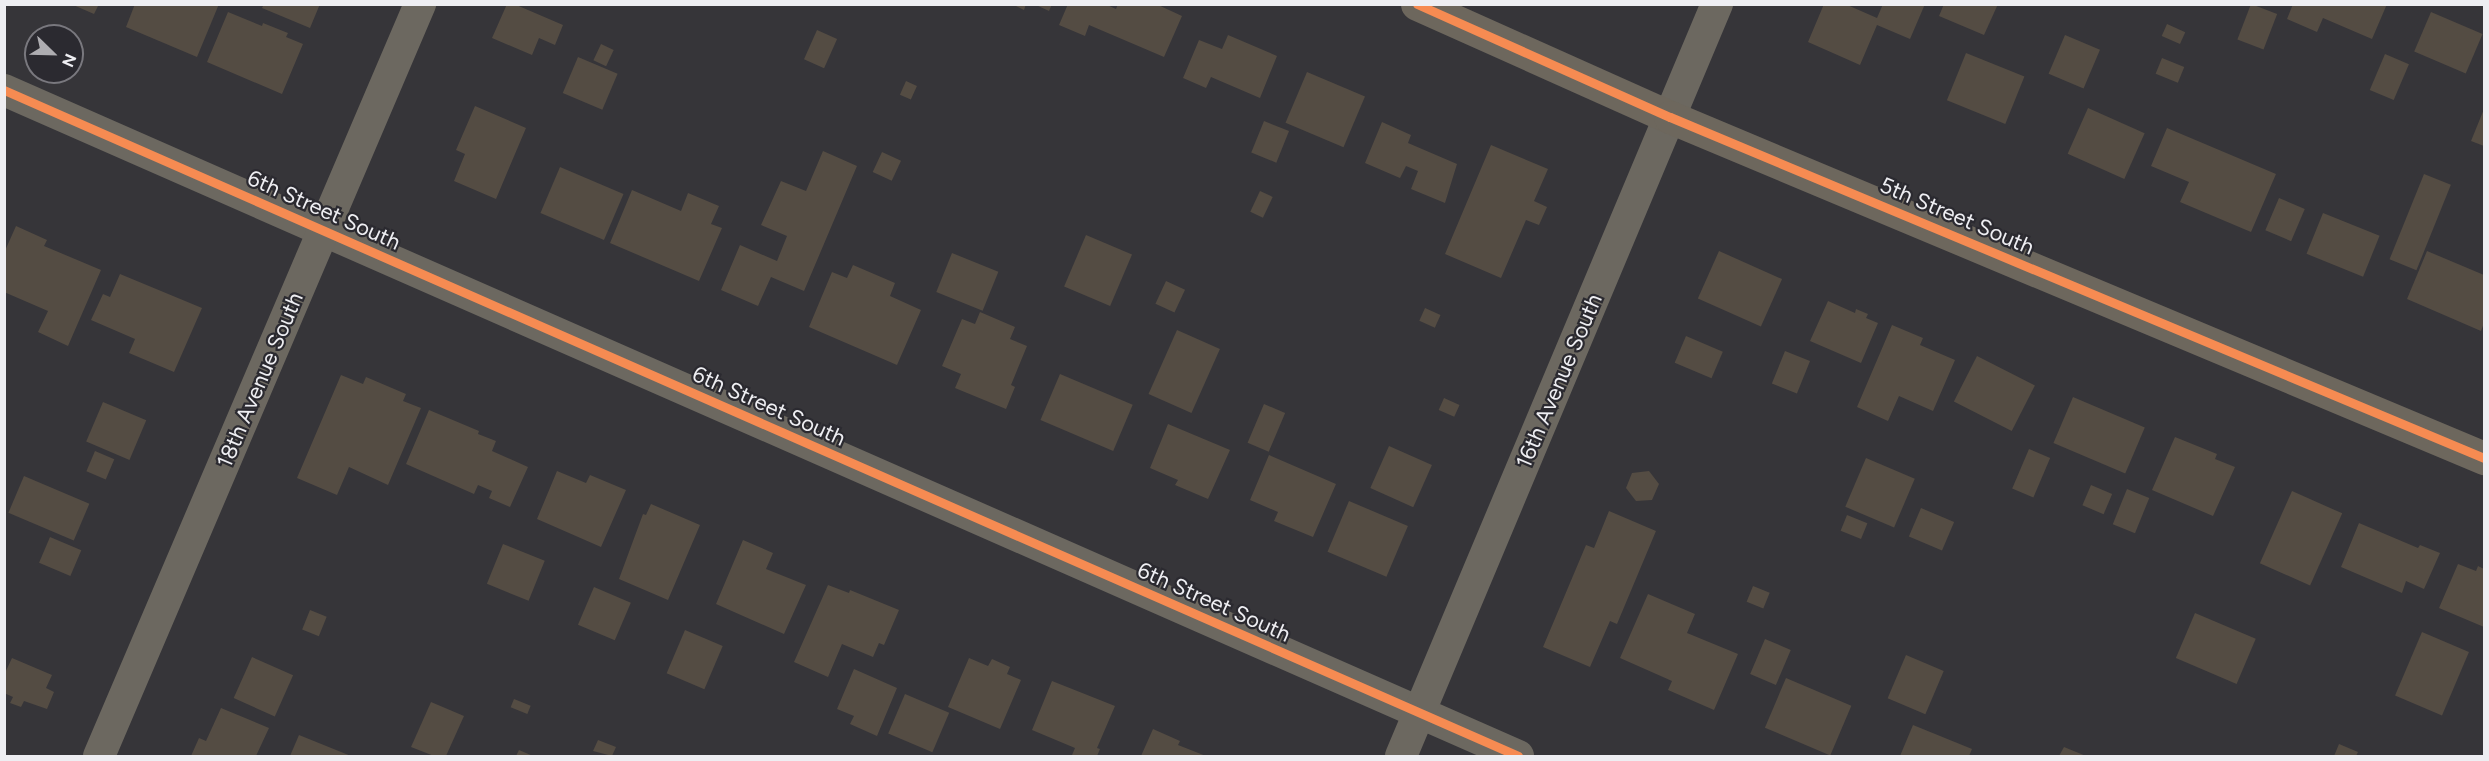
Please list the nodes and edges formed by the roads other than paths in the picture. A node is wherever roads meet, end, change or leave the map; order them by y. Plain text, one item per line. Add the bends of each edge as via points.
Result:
1 (420, 4) edge
2 (1417, 4) edge
3 (1717, 4) edge
4 (4, 90) edge
5 (1670, 117) junction
6 (323, 231) junction
7 (2484, 458) edge
8 (1418, 714) junction
9 (99, 756) edge
10 (1401, 756) edge
11 (1518, 756) edge

1 - 6 street, 18th Avenue South
2 - 5 street, 5th Street South
3 - 5 street, 16th Avenue South
4 - 6 street, 6th Street South
5 - 7 street, 5th Street South
5 - 8 street, 16th Avenue South
6 - 8 street, 6th Street South
6 - 9 street, 18th Avenue South
8 - 10 street, 16th Avenue South
8 - 11 street, 6th Street South

